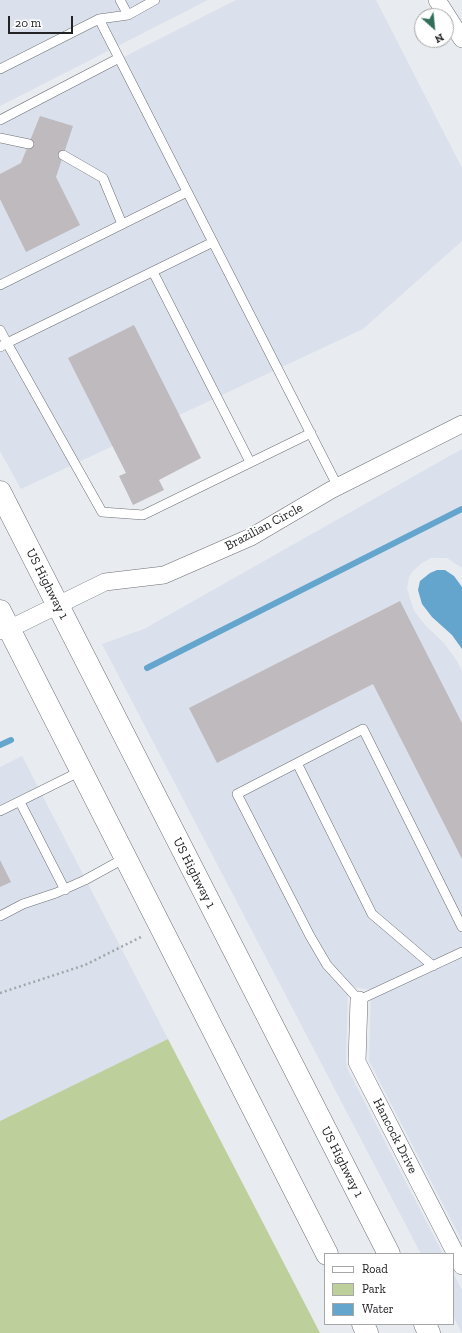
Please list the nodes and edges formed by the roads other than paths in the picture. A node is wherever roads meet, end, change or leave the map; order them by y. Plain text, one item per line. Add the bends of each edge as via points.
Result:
1 (120, 0) edge
2 (155, 0) edge
3 (437, 0) edge
4 (128, 15) junction
5 (99, 20) junction
6 (462, 39) edge
7 (119, 58) junction
8 (0, 69) edge
9 (0, 120) edge
10 (0, 138) edge
11 (29, 144) dead end
12 (63, 155) dead end
13 (187, 192) junction
14 (122, 224) junction
15 (213, 242) junction
16 (152, 272) junction
17 (0, 285) edge
18 (0, 330) edge
19 (3, 345) edge
20 (462, 424) edge
21 (311, 433) junction
22 (250, 462) junction
23 (338, 487) junction
24 (0, 492) edge
25 (57, 604) junction
26 (3, 624) edge
27 (298, 763) junction
28 (81, 771) junction
29 (20, 802) junction
30 (0, 812) edge
31 (126, 858) junction
32 (64, 890) junction
33 (0, 916) edge
34 (462, 927) edge
35 (462, 952) edge
36 (433, 966) junction
37 (359, 1000) junction
38 (326, 1253) edge
39 (388, 1253) edge
40 (462, 1266) edge

1 - 4 lane
2 - 4 lane
3 - 6 street
4 - 5 lane
5 - 7 lane
5 - 8 lane
7 - 9 lane
7 - 13 lane
10 - 11 lane
12 - 14 lane via 104,178
13 - 14 lane
13 - 15 lane
14 - 17 lane
15 - 16 lane
15 - 21 lane
16 - 19 lane
16 - 22 lane
18 - 19 lane
19 - 22 lane via 102,512 143,515
20 - 23 street, Brazilian Circle
21 - 22 lane
21 - 23 lane
23 - 25 street, Brazilian Circle via 251,537 164,575 104,582
24 - 25 main road, US Highway 1
25 - 26 street, Brazilian Circle
25 - 39 main road, US Highway 1
26 - 28 main road
27 - 34 lane via 363,729
27 - 36 lane via 372,914
27 - 37 lane via 237,794 327,965
28 - 29 lane
28 - 31 main road
29 - 30 lane
29 - 32 lane
31 - 32 lane
31 - 38 main road
32 - 33 lane via 23,904
35 - 36 lane
36 - 37 lane
37 - 40 street, Hancock Drive via 357,1062

